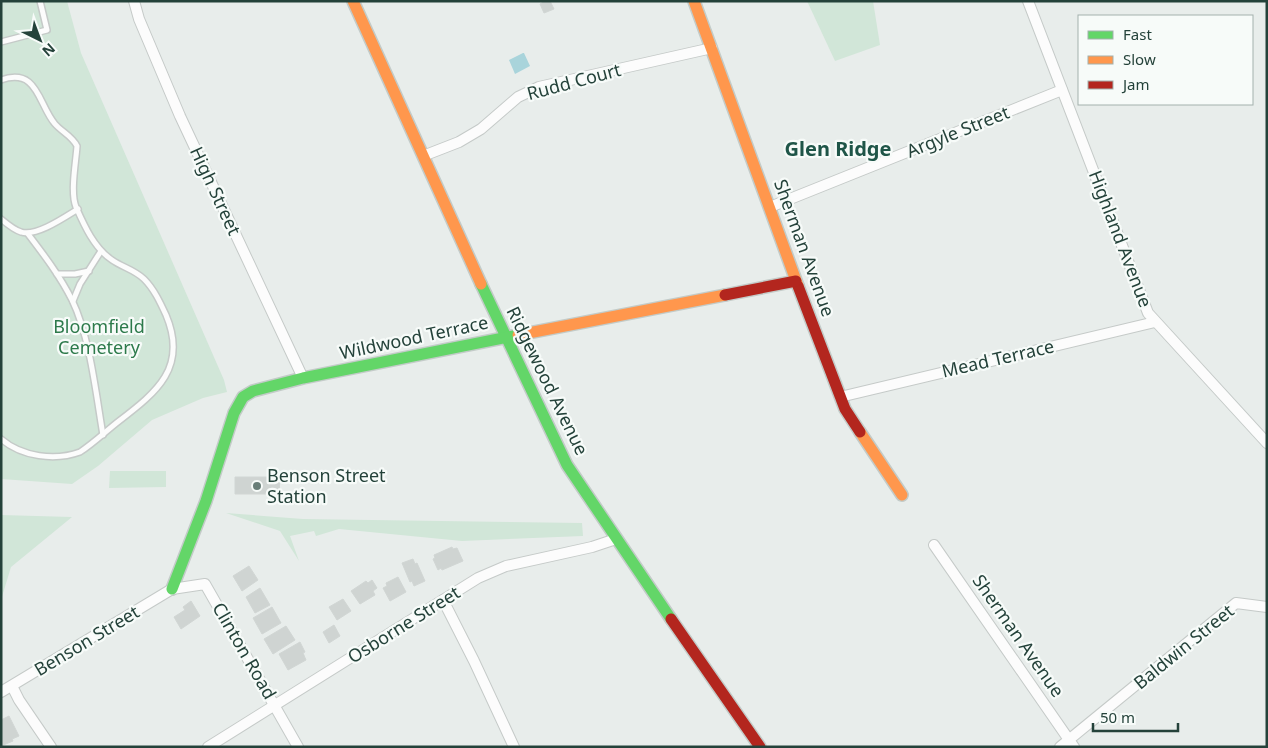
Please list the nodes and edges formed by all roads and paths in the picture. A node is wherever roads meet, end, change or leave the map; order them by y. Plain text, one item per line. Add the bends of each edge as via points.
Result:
1 (40, 1) edge
2 (134, 1) edge
3 (353, 1) edge
4 (694, 1) edge
5 (1028, 1) edge
6 (1, 42) edge
7 (712, 48) junction
8 (1, 80) edge
9 (1062, 90) junction
10 (423, 156) junction
11 (770, 207) junction
12 (78, 209) junction
13 (1, 219) edge
14 (28, 234) junction
15 (101, 251) junction
16 (89, 271) junction
17 (57, 274) junction
18 (796, 281) junction
19 (73, 301) junction
20 (1155, 322) junction
21 (506, 337) junction
22 (302, 378) junction
23 (840, 397) junction
24 (103, 434) junction
25 (1, 439) edge
26 (1267, 443) edge
27 (902, 495) dead end
28 (613, 534) junction
29 (934, 545) dead end
30 (172, 590) junction
31 (443, 600) junction
32 (1267, 607) edge
33 (12, 686) junction
34 (1, 692) edge
35 (275, 706) junction
36 (1068, 744) edge
37 (51, 747) edge
38 (208, 747) edge
39 (298, 747) edge
40 (514, 747) edge
41 (760, 747) edge

1 - 6 lane via 47,30
2 - 22 street, High Street via 180,116
3 - 10 street, Ridgewood Avenue
4 - 7 street, Sherman Avenue
5 - 9 street, Highland Avenue
7 - 10 street, Rudd Court via 539,87 518,97 481,129 459,142
7 - 11 street, Sherman Avenue
8 - 12 lane via 12,77 30,84 42,98 54,123 74,140 77,146 74,191
9 - 11 street, Argyle Street
9 - 20 street, Highland Avenue via 1148,314
10 - 21 street, Ridgewood Avenue
11 - 18 street, Sherman Avenue
12 - 14 lane via 58,222
12 - 15 lane
13 - 14 lane
14 - 17 lane
15 - 16 lane
15 - 24 lane via 144,278 169,322 173,341 173,358 161,384
16 - 17 lane
16 - 19 lane
17 - 19 lane
18 - 21 street, Wildwood Terrace
18 - 23 street, Sherman Avenue
19 - 24 lane via 84,333
20 - 23 street, Mead Terrace
20 - 26 street, Highland Avenue
21 - 22 street, Wildwood Terrace
21 - 28 street, Ridgewood Avenue via 558,448
22 - 30 street, Wildwood Terrace via 253,391 243,397 234,413 206,501
23 - 27 street, Sherman Avenue via 854,424
24 - 25 lane via 80,452 52,457 22,452
28 - 31 street, Osborne Street via 592,547 506,566 478,578
28 - 41 street, Ridgewood Avenue
29 - 36 street, Sherman Avenue
30 - 33 street, Benson Street
30 - 35 street, Clinton Road via 205,584
31 - 35 street, Osborne Street
31 - 40 street
32 - 36 street, Baldwin Street via 1236,603
33 - 34 street, Benson Street
33 - 37 street
35 - 38 street, Osborne Street
35 - 39 street, Clinton Road

